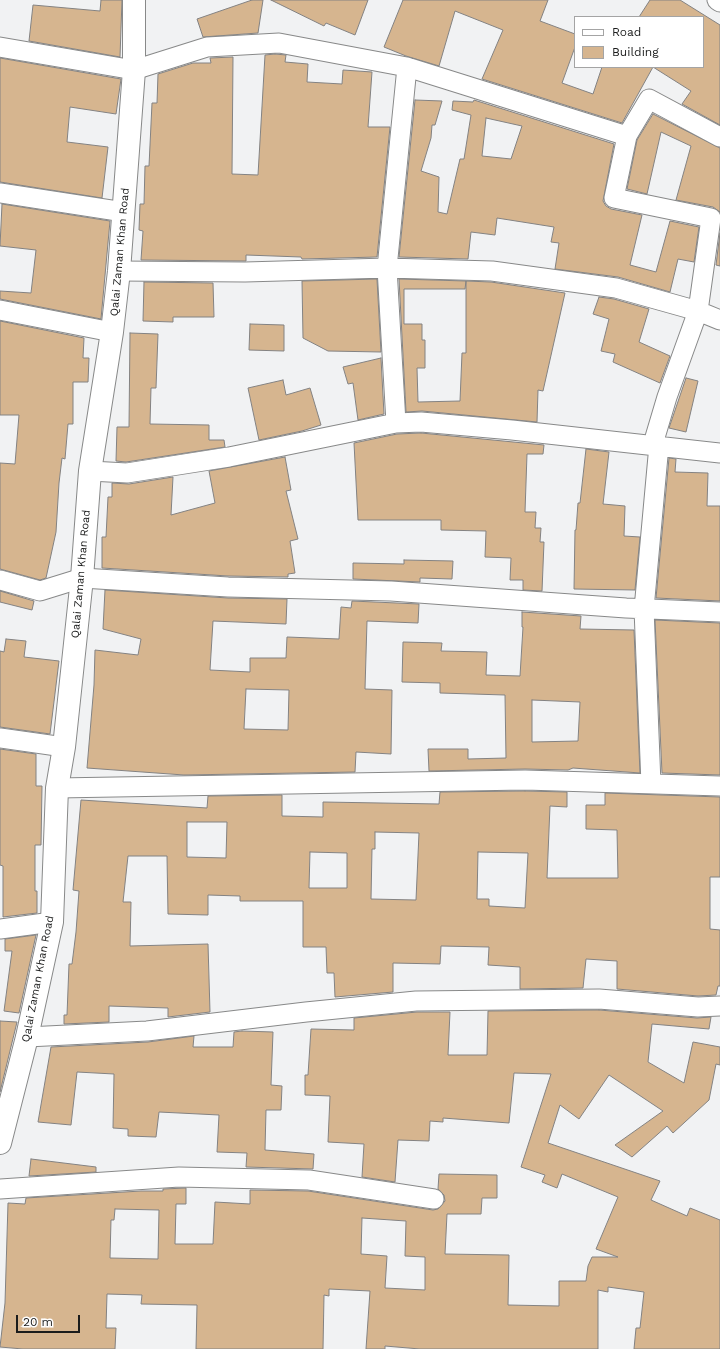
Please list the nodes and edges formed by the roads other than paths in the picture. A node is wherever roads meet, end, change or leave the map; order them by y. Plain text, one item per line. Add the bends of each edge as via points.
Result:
1 (134, 0) edge
2 (717, 0) edge
3 (720, 2) edge
4 (0, 47) edge
5 (407, 67) junction
6 (134, 70) junction
7 (627, 136) junction
8 (720, 136) edge
9 (0, 193) edge
10 (124, 212) junction
11 (386, 268) junction
12 (119, 271) junction
13 (0, 310) edge
14 (698, 311) junction
15 (720, 320) edge
16 (112, 332) junction
17 (396, 423) junction
18 (656, 444) junction
19 (720, 453) edge
20 (90, 471) junction
21 (82, 578) junction
22 (0, 580) edge
23 (644, 609) junction
24 (720, 612) edge
25 (0, 738) edge
26 (64, 747) junction
27 (651, 784) junction
28 (720, 786) edge
29 (57, 788) junction
30 (52, 922) junction
31 (0, 929) edge
32 (720, 1006) edge
33 (27, 1036) junction
34 (0, 1143) edge
35 (0, 1189) edge
36 (434, 1199) dead end

1 - 6 street, Qalai Zaman Khan Road
2 - 3 street
4 - 6 street
5 - 6 street via 279,43 207,47
5 - 7 street
5 - 11 street
6 - 10 street, Qalai Zaman Khan Road
7 - 8 street via 649,99
7 - 14 street via 614,198 711,218
9 - 10 street
10 - 12 street, Qalai Zaman Khan Road
11 - 12 street via 245,272
11 - 14 street via 492,271 616,288
11 - 17 street
12 - 16 street, Qalai Zaman Khan Road
13 - 16 street
14 - 15 street
14 - 18 street via 667,396
16 - 20 street, Qalai Zaman Khan Road
17 - 18 street via 421,422
17 - 20 street via 229,457 127,473
18 - 19 street
18 - 23 street
20 - 21 street, Qalai Zaman Khan Road
21 - 22 street via 40,591
21 - 23 street via 228,587 391,591
21 - 26 street, Qalai Zaman Khan Road
23 - 24 street
23 - 27 street
25 - 26 street
26 - 29 street, Qalai Zaman Khan Road
27 - 28 street
27 - 29 street via 525,780
29 - 30 street, Qalai Zaman Khan Road
30 - 31 street
30 - 33 street, Qalai Zaman Khan Road
32 - 33 street via 698,1007 599,998 416,1001 147,1031
33 - 34 street, Qalai Zaman Khan Road
35 - 36 street via 179,1177 309,1180

